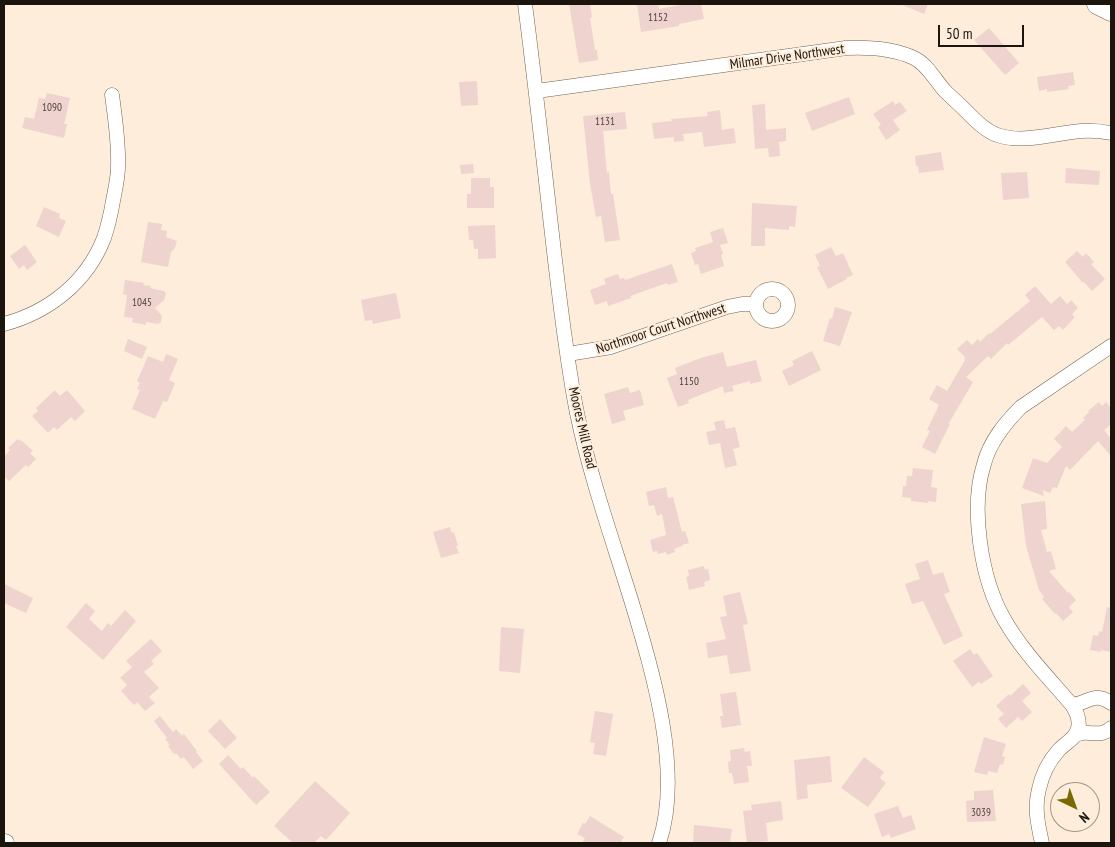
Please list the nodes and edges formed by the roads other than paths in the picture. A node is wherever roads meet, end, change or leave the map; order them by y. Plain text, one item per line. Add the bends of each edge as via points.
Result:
1 (525, 4) edge
2 (1097, 4) edge
3 (1111, 10) edge
4 (537, 91) junction
5 (112, 95) dead end
6 (1111, 133) edge
7 (755, 304) dead end
8 (4, 324) edge
9 (1111, 346) edge
10 (568, 354) junction
11 (1111, 703) edge
12 (1072, 705) junction
13 (1111, 728) edge
14 (1075, 735) junction
15 (659, 843) edge
16 (1042, 843) edge

1 - 4 street, Moores Mill Road
2 - 3 highway
4 - 6 street, Milmar Drive Northwest via 846,48 890,50 919,61 944,90 992,132 1021,138 1081,130
4 - 10 street, Moores Mill Road
5 - 8 street via 118,167 104,238 80,278 63,294 43,309
7 - 10 street, Northmoor Court Northwest via 727,307 611,348
9 - 12 street via 1009,420 989,449 978,490 977,514 983,560 1003,618 1017,640
10 - 15 street, Moores Mill Road via 584,442 658,700 669,790
11 - 12 street via 1101,697
12 - 14 street via 1079,719
13 - 14 street via 1097,734 1085,732
14 - 16 street via 1058,751 1046,769 1039,789 1036,811

